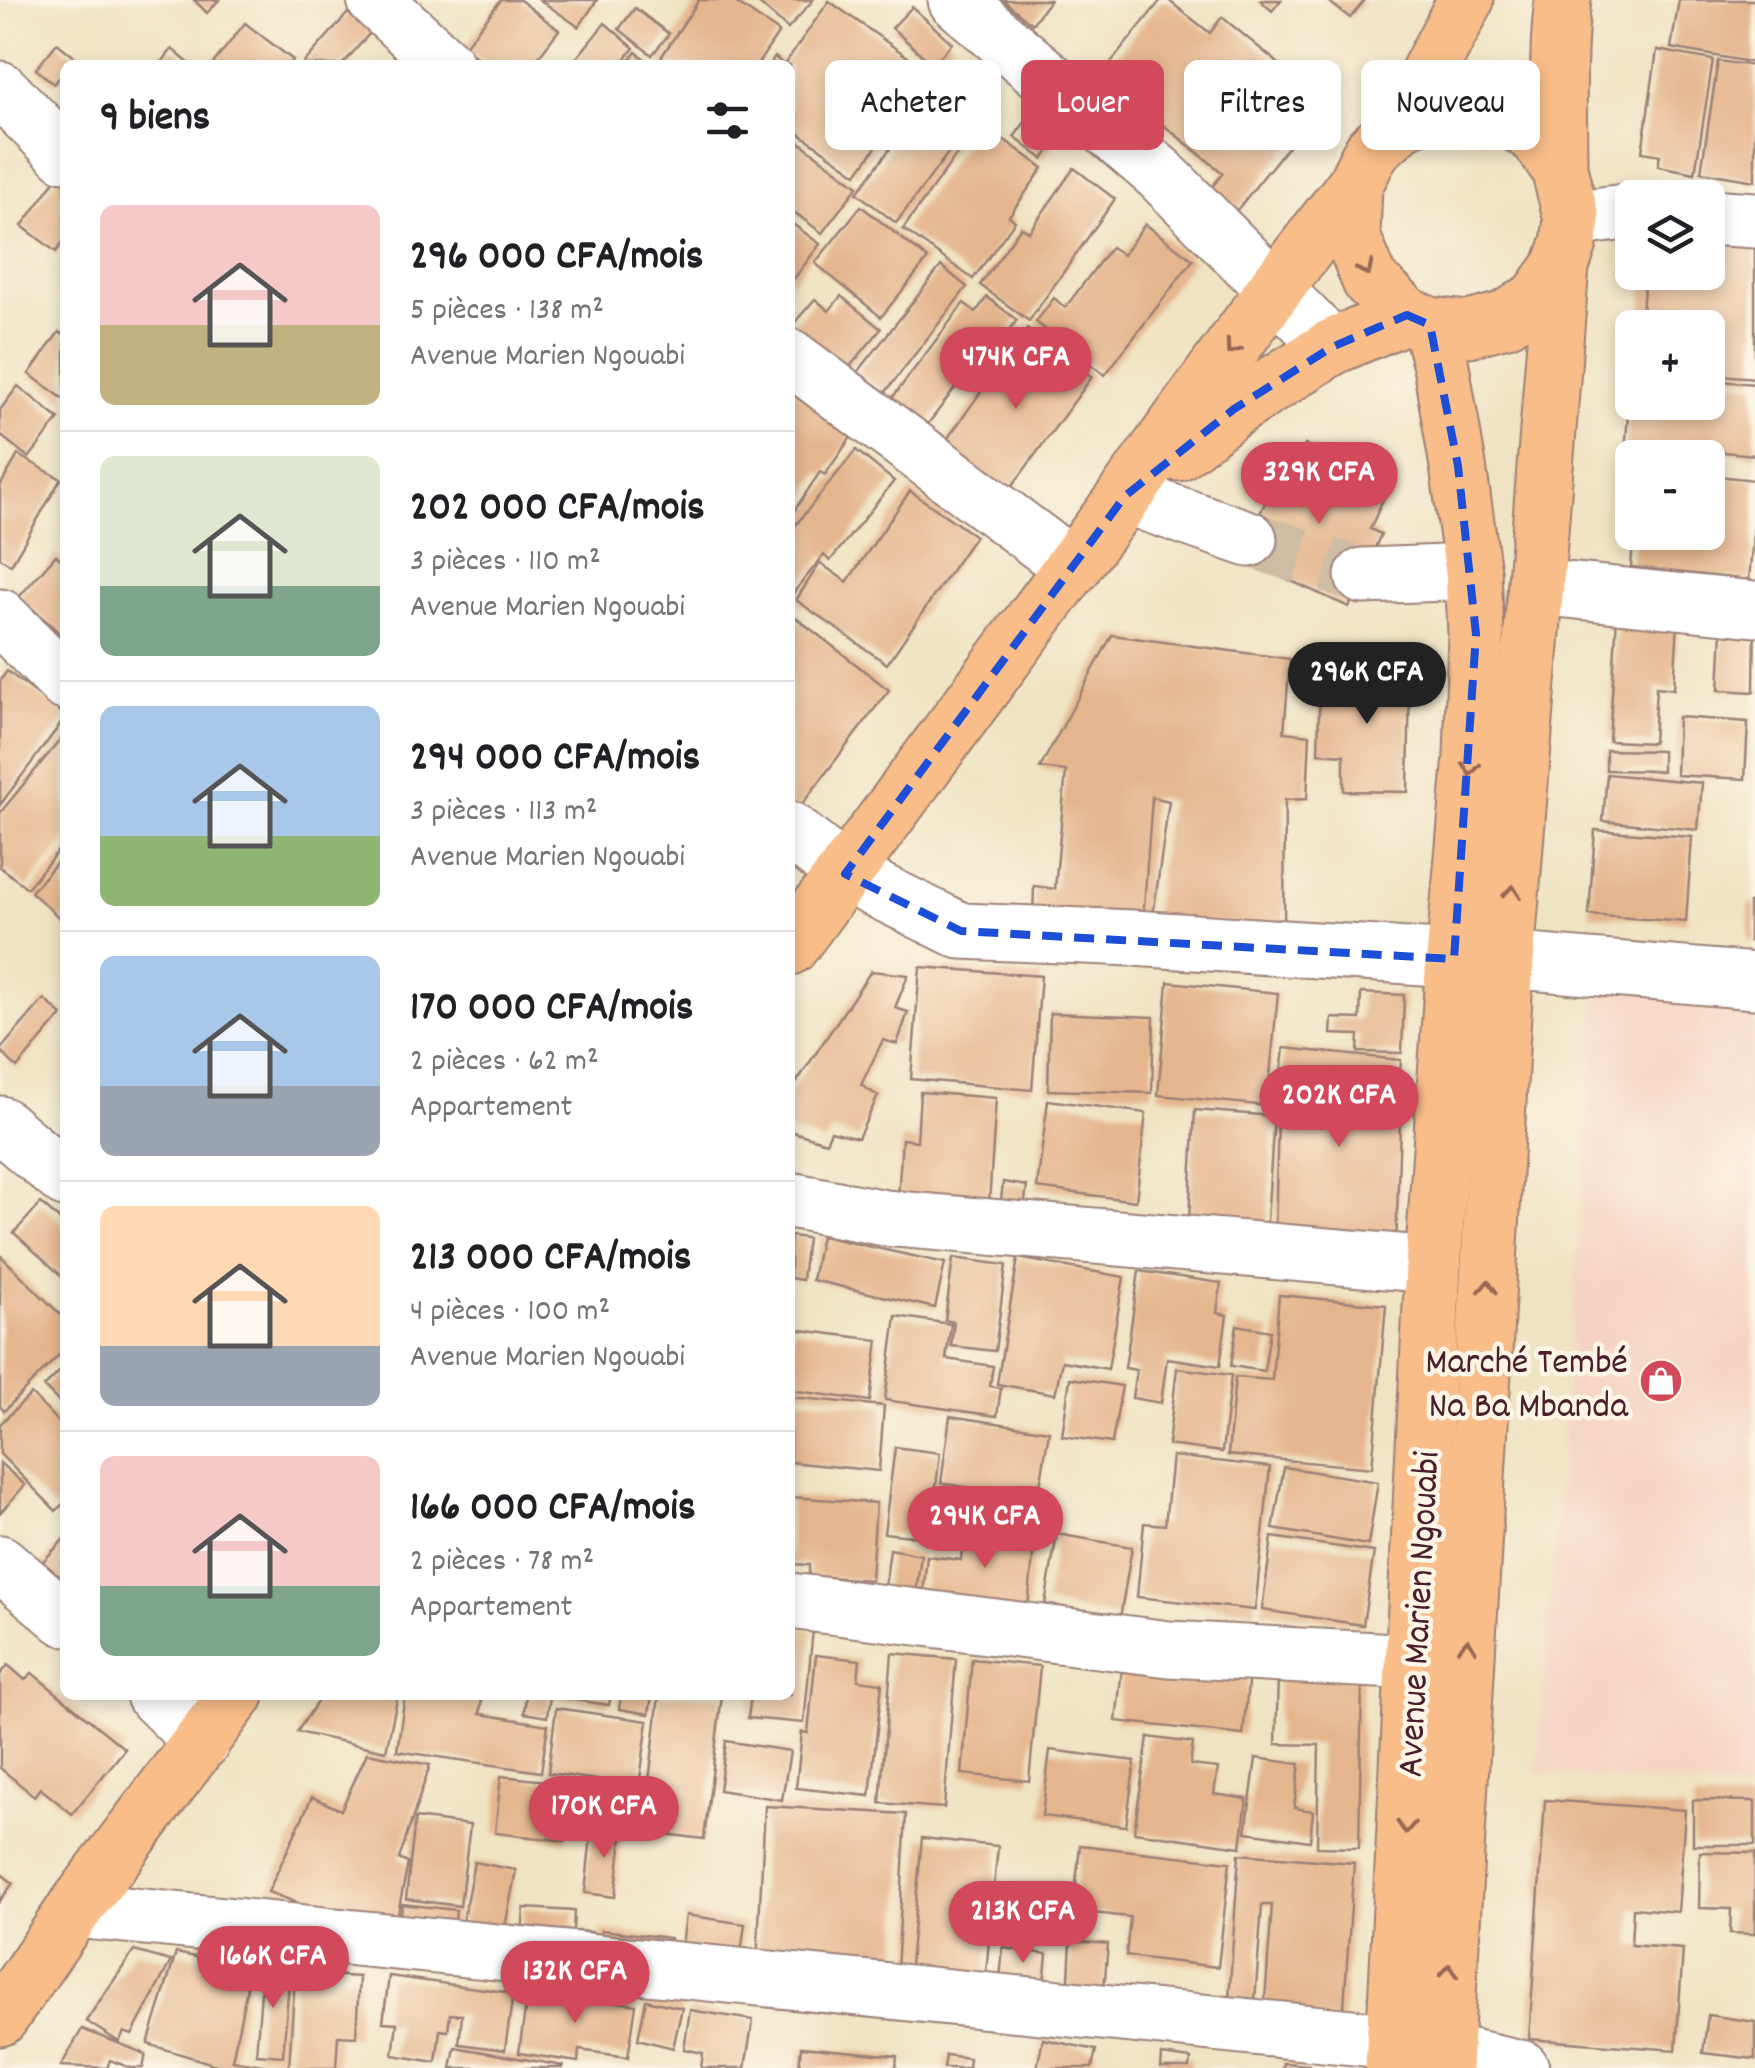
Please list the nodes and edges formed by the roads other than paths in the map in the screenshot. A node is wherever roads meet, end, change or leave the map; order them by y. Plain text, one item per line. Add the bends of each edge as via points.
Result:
1 (374, 0) edge
2 (956, 0) edge
3 (1466, 0) edge
4 (1563, 0) edge
5 (440, 60) edge
6 (1435, 60) edge
7 (0, 89) edge
8 (1540, 144) edge
9 (60, 149) edge
10 (1372, 150) edge
11 (1354, 186) junction
12 (1615, 213) edge
13 (1564, 218) junction
14 (1725, 218) edge
15 (1755, 220) edge
16 (1274, 290) junction
17 (1419, 320) junction
18 (1332, 348) junction
19 (795, 361) edge
20 (1125, 496) junction
21 (1249, 538) tunnel mouth
22 (1073, 567) junction
23 (1473, 572) junction
24 (1362, 576) tunnel mouth
25 (1537, 587) junction
26 (1755, 609) edge
27 (0, 618) edge
28 (60, 677) edge
29 (795, 834) edge
30 (845, 874) junction
31 (795, 940) edge
32 (1480, 960) junction
33 (1755, 981) edge
34 (0, 1124) edge
35 (60, 1175) edge
36 (795, 1201) edge
37 (1433, 1266) junction
38 (0, 1563) edge
39 (795, 1602) edge
40 (60, 1614) edge
41 (1415, 1662) junction
42 (159, 1700) edge
43 (232, 1700) edge
44 (202, 1742) junction
45 (74, 1910) junction
46 (0, 2018) edge
47 (1419, 2057) edge
48 (1521, 2068) edge

1 - 5 street
2 - 16 street via 1160,174
3 - 6 main road
4 - 13 main road via 1558,82
7 - 9 street
8 - 13 main road
10 - 11 main road
11 - 16 main road
11 -> 17 main road via 1352,236 1370,282
12 - 13 street
13 - 17 main road via 1538,298 1506,320 1469,329
13 - 25 main road
14 - 15 street
16 - 18 street
16 -> 20 main road
17 - 18 main road
17 - 23 main road, Avenue Marien Ngouabi via 1441,366
18 - 20 main road via 1234,409
19 - 22 street
20 - 21 street
20 - 22 main road
22 - 30 main road
23 - 24 street
23 -> 32 main road, Avenue Marien Ngouabi
25 - 26 street
32 -> 25 main road
27 - 28 street
29 - 30 street
30 - 31 main road
30 - 32 street via 961,931
32 - 33 street
32 - 37 main road, Avenue Marien Ngouabi
47 -> 32 main road
34 - 35 street
36 - 37 street via 901,1219
37 - 41 main road, Avenue Marien Ngouabi
38 - 40 street
39 - 41 street via 1169,1649
41 -> 47 main road, Avenue Marien Ngouabi
42 - 44 street
43 - 44 main road
44 - 45 main road
45 - 46 main road
45 - 47 street
47 - 48 street

